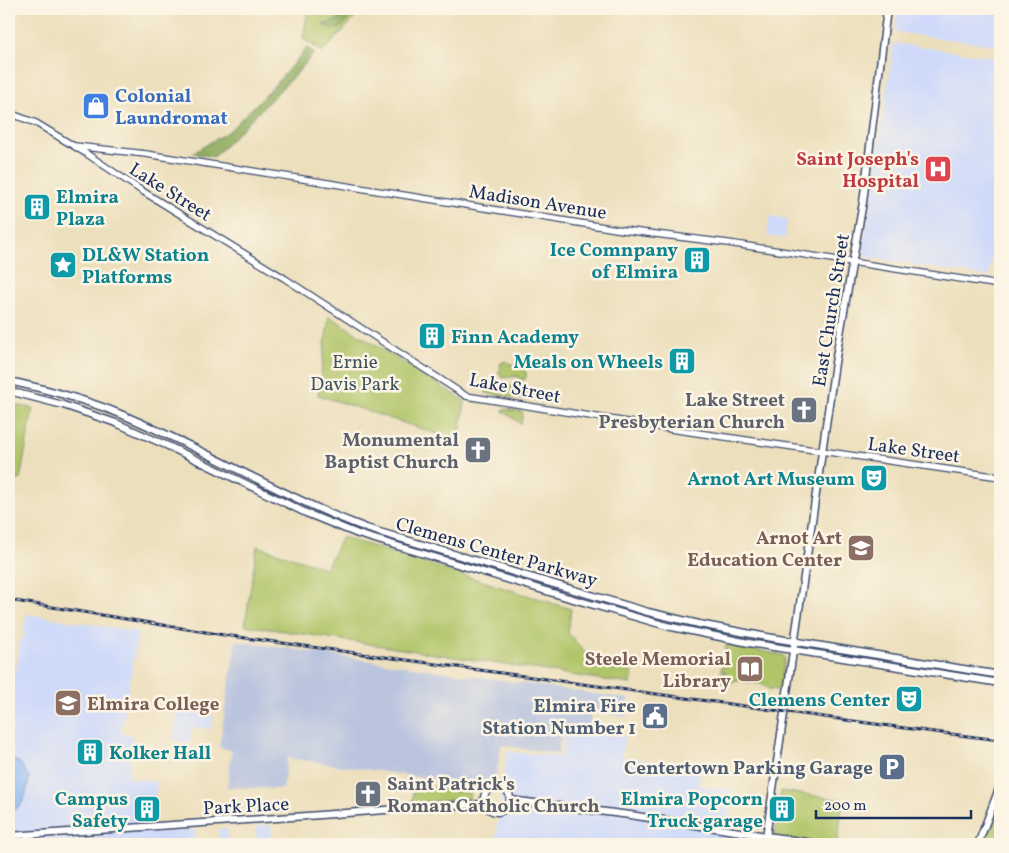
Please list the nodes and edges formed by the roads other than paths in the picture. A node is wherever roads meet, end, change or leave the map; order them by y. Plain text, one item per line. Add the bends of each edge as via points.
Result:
1 (887, 9) edge
2 (9, 114) edge
3 (72, 145) junction
4 (853, 262) junction
5 (1000, 285) edge
6 (9, 382) edge
7 (9, 391) edge
8 (822, 451) junction
9 (1000, 477) edge
10 (794, 646) junction
11 (1000, 675) edge
12 (1000, 683) edge
13 (1000, 786) edge
14 (510, 800) junction
15 (484, 804) junction
16 (9, 836) edge
17 (766, 836) junction
18 (765, 844) edge
19 (819, 844) edge
20 (978, 844) edge

1 - 4 main road, East Church Street
2 - 3 main road, Lake Street via 36,123
3 - 4 main road, Madison Avenue
3 - 8 main road, Lake Street via 466,396
4 - 5 main road, Madison Avenue
4 - 8 main road, East Church Street
6 - 10 main road, Clemens Center Parkway via 62,394 117,413 366,528 648,612
7 - 10 main road, Clemens Center Parkway via 116,423 306,513 385,543 661,624 749,644
8 - 9 main road, Lake Street
8 - 10 main road, East Church Street
10 - 11 main road, Clemens Center Parkway
10 - 12 main road, Clemens Center Parkway
10 - 17 main road, East Church Street
13 - 20 main road
14 - 15 main road via 497,812
14 - 15 main road via 506,789 494,786 484,794
14 - 17 main road
15 - 16 main road, Park Place
17 - 18 main road, East Church Street
17 - 19 main road

